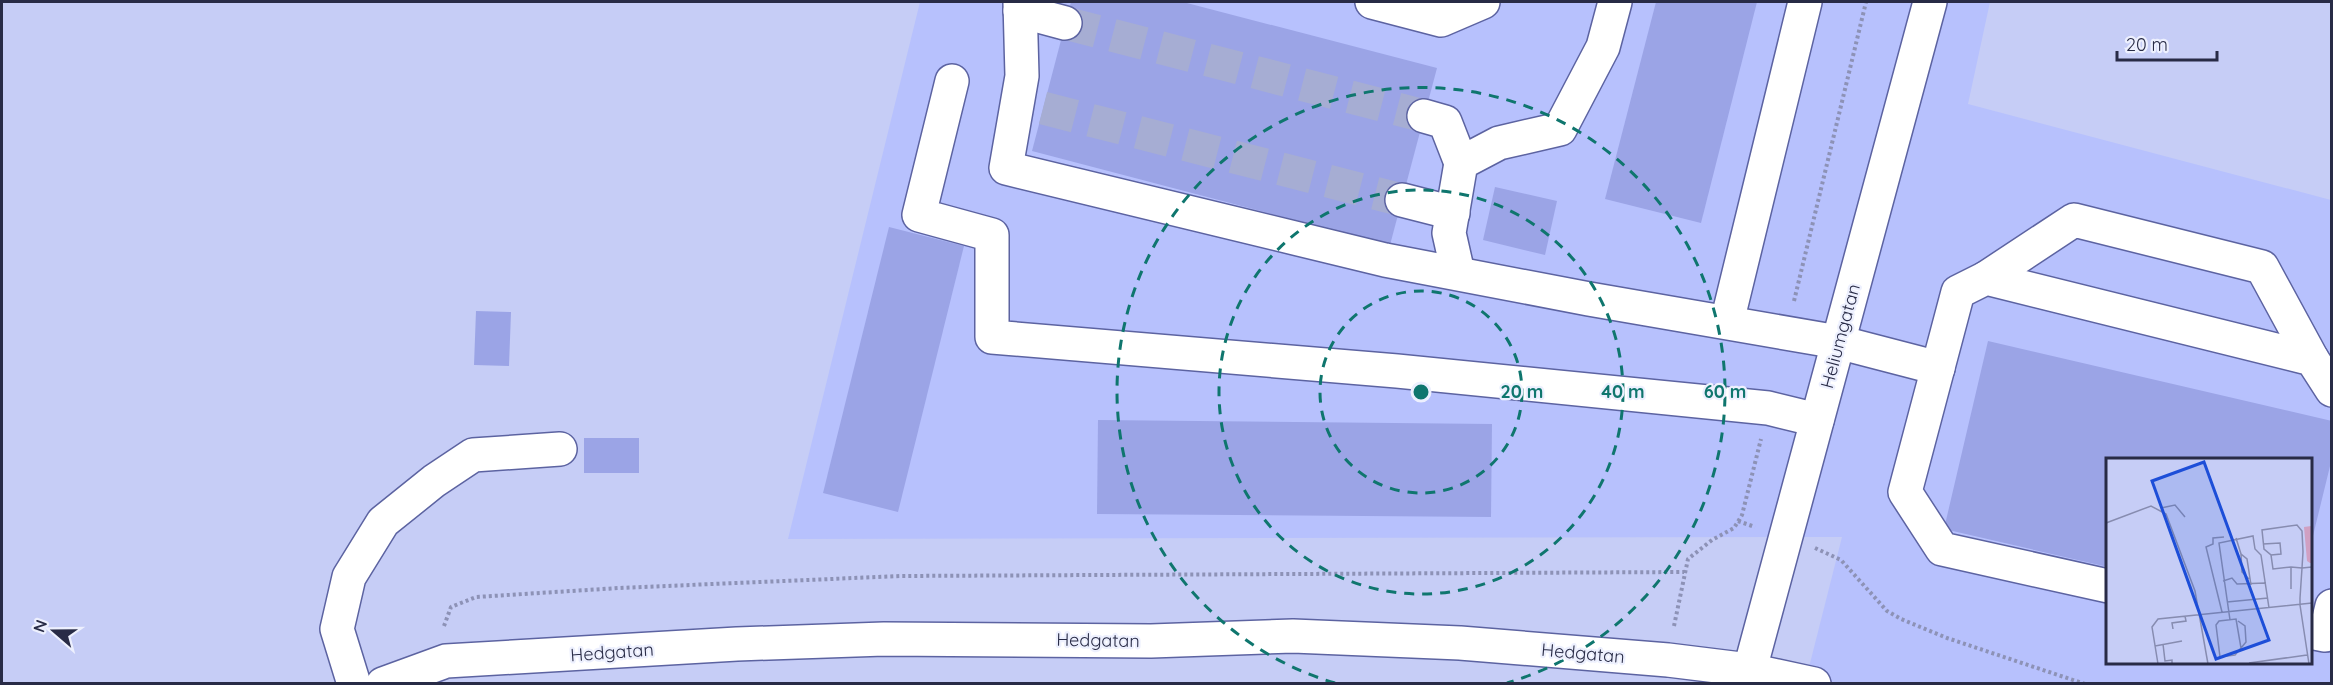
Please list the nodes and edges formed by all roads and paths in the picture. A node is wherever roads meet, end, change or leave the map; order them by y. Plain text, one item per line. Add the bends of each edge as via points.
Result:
1 (1372, 2) edge
2 (1483, 2) edge
3 (1615, 2) edge
4 (1805, 2) edge
5 (1930, 2) edge
6 (1020, 6) edge
7 (1065, 22) tunnel mouth
8 (952, 81) dead end
9 (1424, 116) tunnel mouth
10 (1461, 163) junction
11 (1402, 200) tunnel mouth
12 (1452, 213) junction
13 (1458, 273) junction
14 (1986, 278) junction
15 (1727, 322) junction
16 (1838, 342) junction
17 (2312, 359) junction
18 (1938, 368) junction
19 (2331, 390) edge
20 (1817, 420) junction
21 (560, 449) dead end
22 (1738, 521) dead end
23 (1785, 538) junction
24 (1684, 572) dead end
25 (2106, 586) edge
26 (2331, 606) edge
27 (2312, 632) edge
28 (446, 661) junction
29 (1748, 677) edge
30 (354, 684) edge
31 (383, 684) edge
32 (1814, 684) edge
33 (2085, 684) edge

1 - 2 street via 1441,20
3 - 10 street via 1603,47 1560,129 1499,143
4 - 15 street
5 - 16 street, Heliumgatan
6 - 7 street
6 - 13 street via 1022,76 1030,105 1006,168 1385,260
8 - 20 street via 919,215 992,235 992,337 1408,372 1768,408
9 - 10 street via 1445,122
10 - 12 street
11 - 12 street
12 - 13 street via 1449,232
13 - 15 street
14 - 17 street
14 - 17 street via 2074,219 2262,267
14 - 18 street via 1958,292
15 - 16 street
16 - 18 street
16 - 20 street, Heliumgatan
17 - 19 street
18 - 25 street via 1905,492 1942,549
20 - 23 street, Heliumgatan
21 - 30 street via 473,455 382,522 349,577 338,629
22 - 23 path
23 - 29 street, Heliumgatan
23 - 33 path via 1841,560 1887,611 1901,619
24 - 28 path via 901,576 476,597 451,607 442,631
26 - 27 street via 2325,635
28 - 29 street, Hedgatan via 872,639 1151,641 1293,636 1460,643 1668,660
28 - 31 street, Hedgatan
29 - 32 street, Hedgatan

